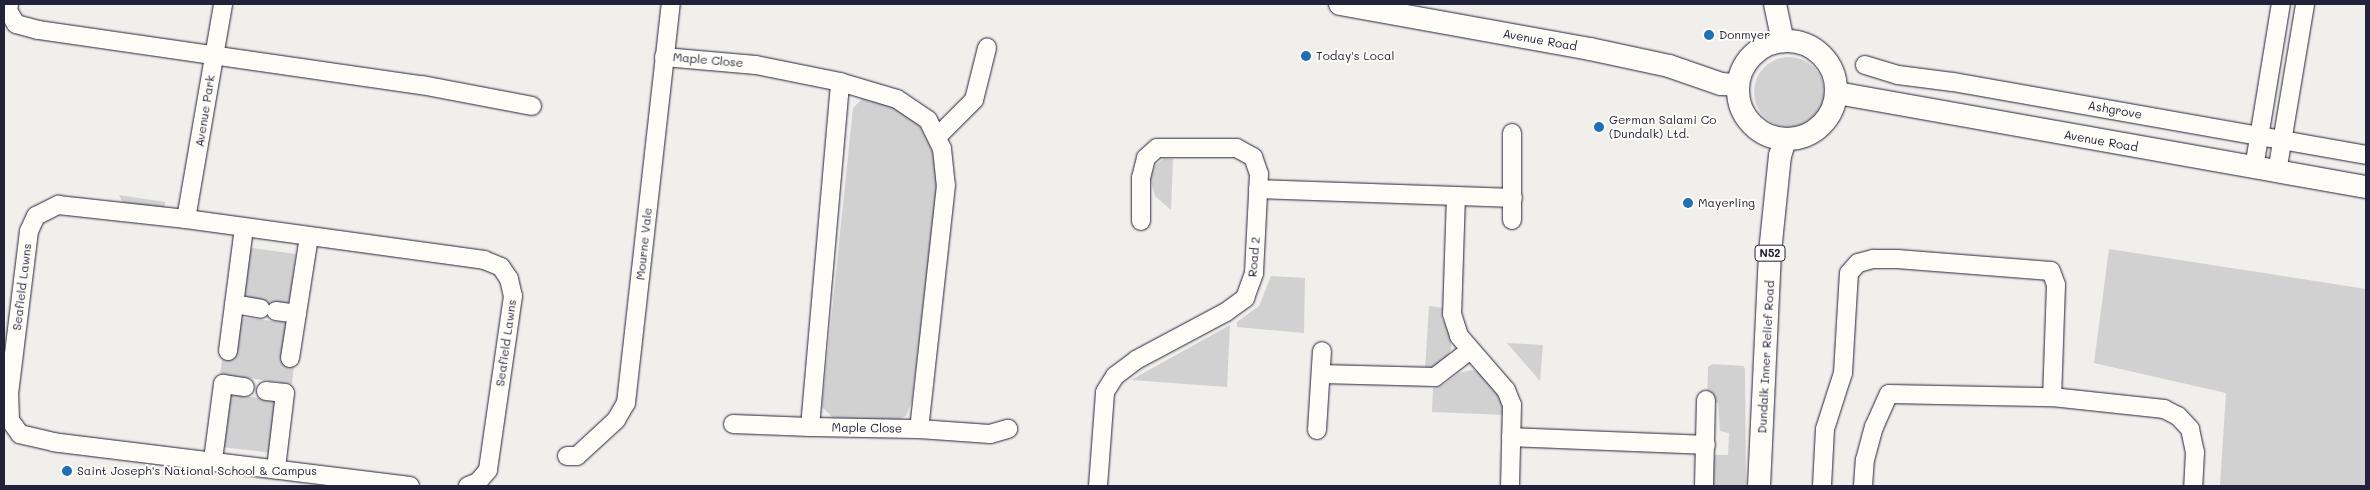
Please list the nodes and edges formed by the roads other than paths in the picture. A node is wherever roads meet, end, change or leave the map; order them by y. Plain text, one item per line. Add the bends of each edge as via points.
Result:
1 (9, 4) edge
2 (224, 4) edge
3 (671, 4) edge
4 (1343, 4) edge
5 (1775, 4) edge
6 (2281, 4) edge
7 (2305, 4) edge
8 (1783, 41) junction
9 (987, 48) dead end
10 (214, 55) junction
11 (664, 57) junction
12 (1865, 65) dead end
13 (840, 82) junction
14 (1738, 85) junction
15 (1837, 93) junction
16 (532, 106) dead end
17 (1512, 133) dead end
18 (938, 136) junction
19 (2259, 136) junction
20 (2283, 139) junction
21 (1785, 140) junction
22 (2366, 155) edge
23 (2254, 168) junction
24 (2278, 172) junction
25 (2366, 187) edge
26 (1258, 189) junction
27 (1456, 196) junction
28 (1513, 198) junction
29 (186, 219) junction
30 (1512, 220) dead end
31 (1141, 221) dead end
32 (244, 228) junction
33 (309, 237) junction
34 (234, 304) junction
35 (297, 314) junction
36 (1322, 351) dead end
37 (1469, 351) junction
38 (228, 352) dead end
39 (290, 358) dead end
40 (1321, 374) junction
41 (245, 387) dead end
42 (266, 391) dead end
43 (2052, 398) junction
44 (1706, 400) dead end
45 (733, 424) dead end
46 (810, 427) junction
47 (919, 429) junction
48 (1008, 429) dead end
49 (1317, 430) dead end
50 (1511, 437) junction
51 (1706, 445) junction
52 (567, 456) dead end
53 (212, 460) junction
54 (276, 469) junction
55 (410, 486) edge
56 (468, 486) edge
57 (1098, 486) edge
58 (1510, 486) edge
59 (1704, 486) edge
60 (1760, 486) edge
61 (1822, 486) edge
62 (1863, 486) edge
63 (2193, 486) edge

1 - 10 street via 8,11 16,24 38,30
2 - 10 street, Avenue Park
3 - 11 street, Mourne Vale
4 - 14 main road, Avenue Road via 1598,51 1669,66 1722,84
5 - 8 main road
6 - 19 street
7 - 20 street
8 - 14 main road via 1770,44 1748,60
8 - 15 main road via 1810,47 1822,55 1830,66
9 - 18 street via 974,100
10 - 16 street via 422,85
10 - 29 street, Avenue Park
11 - 13 street, Maple Close via 756,65
11 - 52 street, Mourne Vale via 626,403 616,420 577,456
12 - 19 street, Ashgrove via 1898,75
13 - 18 street, Maple Close via 881,93 910,106 928,120
13 - 46 street
14 - 21 main road via 1739,101 1745,116 1770,137
15 - 21 main road via 1826,122 1814,132
15 - 23 main road, Avenue Road
17 - 28 street
18 - 47 street, Maple Close via 946,185
19 - 20 street, Ashgrove
19 - 23 street
20 - 22 street, Ashgrove
20 - 24 street
21 - 60 main road, Dundalk Inner Relief Road / N52 via 1780,156 1770,252
23 - 24 main road, Avenue Road
24 - 25 main road, Avenue Road
26 - 27 street
26 - 31 street, Road 2 via 1259,174 1253,157 1237,148 1157,148 1146,158 1141,178
26 - 57 street, Road 2 via 1254,273 1245,298 1226,312 1136,360 1115,376 1105,392
27 - 28 street
27 - 37 street via 1451,306 1459,336
28 - 30 street
29 - 32 street, Seafield Lawns
29 - 53 street, Seafield Lawns via 58,205 36,216 29,231 9,394 10,420 20,434 54,442
32 - 33 street, Seafield Lawns
32 - 34 street
33 - 35 street
33 - 56 street, Seafield Lawns via 484,260 501,267 509,279 513,296 488,470 478,482
34 - 35 street
34 - 38 street
35 - 39 street
36 - 40 street
37 - 40 street via 1435,377
37 - 50 street via 1506,390 1512,405
40 - 49 street
41 - 53 street via 223,384
42 - 54 street via 285,393
43 - 61 street via 2056,285 2051,272 1897,259 1858,263 1849,273 1843,373 1825,430
43 - 62 street via 1889,394 1872,435 1865,460
43 - 63 street via 2144,406 2164,409 2178,416 2190,429 2195,452
44 - 51 street
45 - 46 street, Maple Close
46 - 47 street, Maple Close
47 - 48 street via 990,434
50 - 51 street
50 - 58 street
51 - 59 street
53 - 54 street, Seafield Lawns
54 - 55 street, Seafield Lawns

